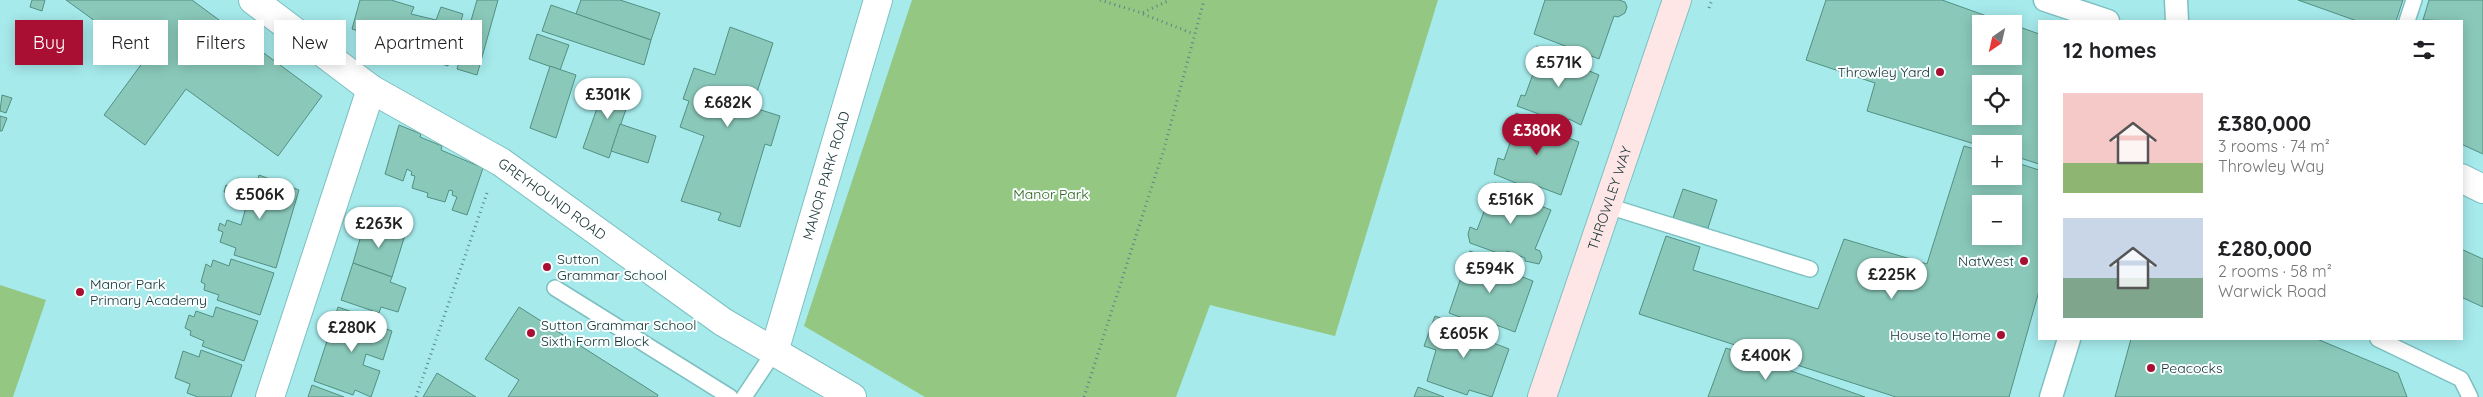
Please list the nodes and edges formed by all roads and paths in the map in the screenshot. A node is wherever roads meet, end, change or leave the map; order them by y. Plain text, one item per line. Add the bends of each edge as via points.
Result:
1 (253, 0) edge
2 (878, 0) edge
3 (1100, 0) edge
4 (1170, 0) edge
5 (1204, 0) edge
6 (1678, 0) edge
7 (2045, 0) edge
8 (2176, 0) edge
9 (2414, 0) edge
10 (1142, 14) junction
11 (2105, 20) edge
12 (2177, 20) edge
13 (2407, 20) edge
14 (1194, 34) junction
15 (371, 89) junction
16 (501, 162) junction
17 (2463, 179) edge
18 (2483, 189) edge
19 (1608, 206) junction
20 (1810, 269) dead end
21 (555, 288) dead end
22 (2069, 340) edge
23 (2380, 340) edge
24 (774, 352) junction
25 (270, 397) edge
26 (416, 397) edge
27 (730, 397) edge
28 (744, 397) edge
29 (852, 397) edge
30 (1084, 397) edge
31 (1542, 397) edge
32 (2051, 397) edge
33 (2470, 397) edge

1 - 15 street, GREYHOUND ROAD
2 - 24 street, MANOR PARK ROAD
3 - 10 path
4 - 10 path
5 - 14 path
6 - 19 main road, THROWLEY WAY
7 - 11 street
8 - 12 street
9 - 13 lane
10 - 14 path
14 - 30 path via 1164,149
15 - 16 street, GREYHOUND ROAD
15 - 25 street
16 - 24 street, GREYHOUND ROAD via 723,322
16 - 26 path via 495,170
17 - 18 street
19 - 20 lane
19 - 31 main road, THROWLEY WAY
21 - 27 lane
22 - 32 street
23 - 33 lane via 2461,378
24 - 28 lane
24 - 29 street, GREYHOUND ROAD

